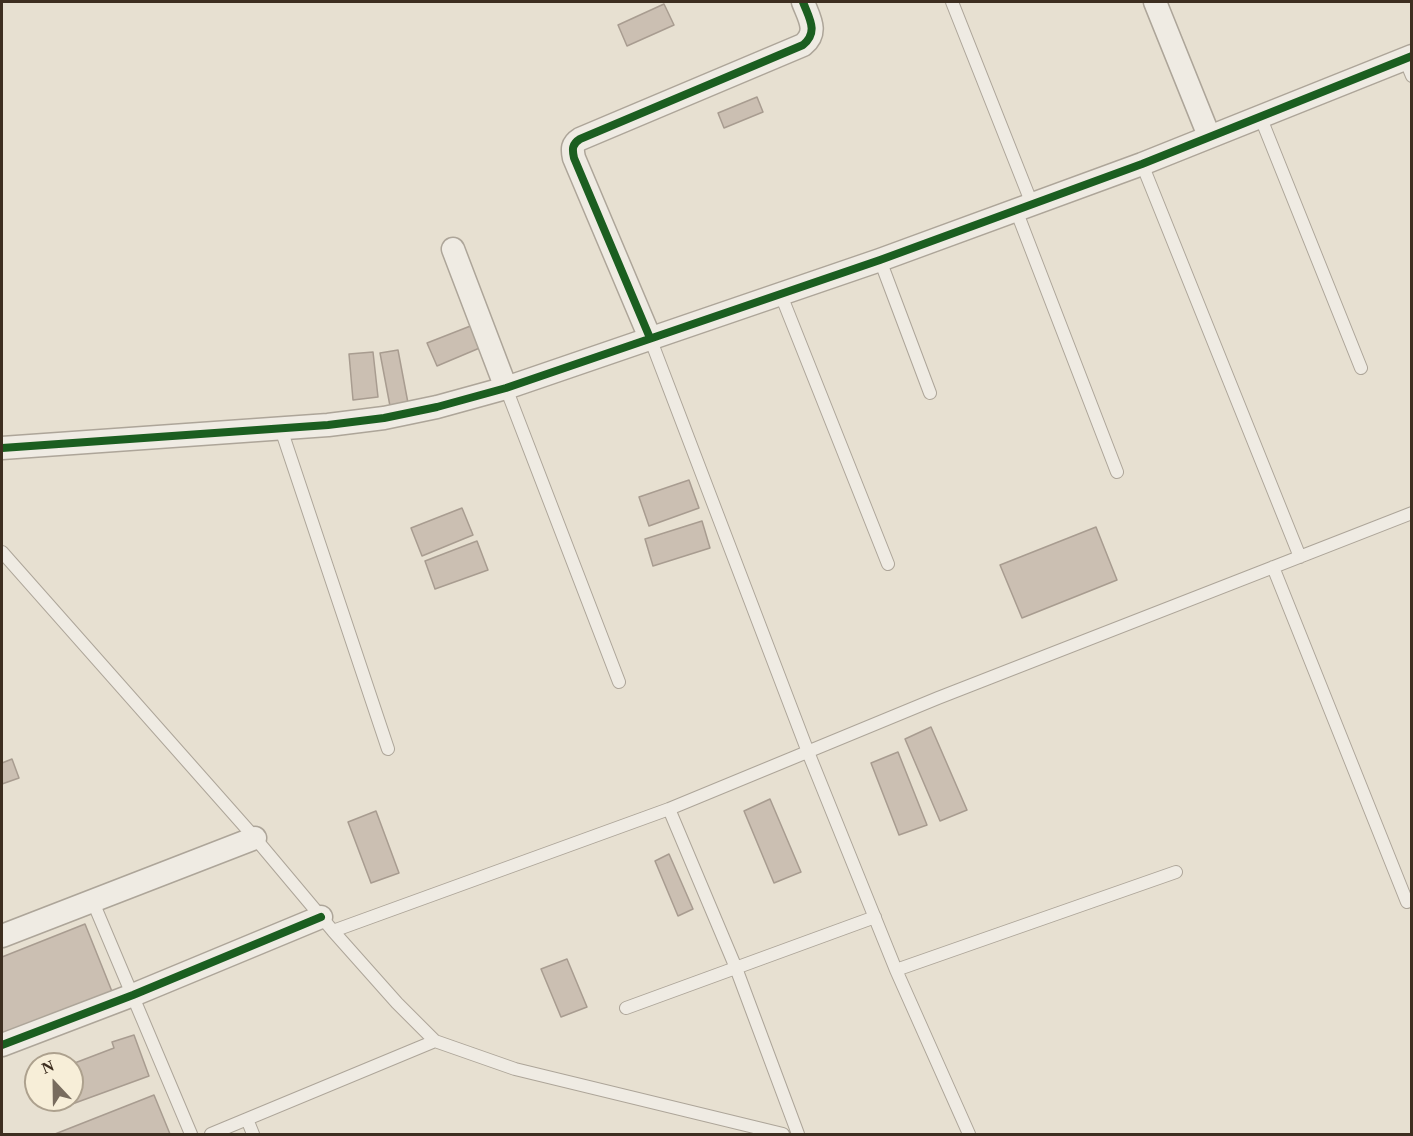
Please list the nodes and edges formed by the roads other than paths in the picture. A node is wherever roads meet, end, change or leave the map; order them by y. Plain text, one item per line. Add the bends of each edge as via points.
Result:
1 (803, 2) edge
2 (952, 2) edge
3 (1155, 2) edge
4 (1409, 64) edge
5 (1260, 116) junction
6 (1209, 136) junction
7 (1142, 164) junction
8 (1024, 207) junction
9 (453, 249) dead end
10 (880, 260) junction
11 (781, 295) junction
12 (650, 338) junction
13 (1361, 368) dead end
14 (506, 388) junction
15 (930, 393) dead end
16 (281, 429) junction
17 (2, 448) edge
18 (1117, 472) dead end
19 (1412, 513) edge
20 (2, 552) edge
21 (1300, 557) junction
22 (888, 564) dead end
23 (1273, 567) junction
24 (619, 682) dead end
25 (388, 749) dead end
26 (808, 752) junction
27 (669, 809) junction
28 (255, 838) junction
29 (1176, 872) dead end
30 (93, 902) junction
31 (1407, 902) dead end
32 (876, 917) junction
33 (327, 924) junction
34 (2, 936) edge
35 (736, 968) junction
36 (896, 970) junction
37 (133, 996) junction
38 (626, 1008) dead end
39 (435, 1041) junction
40 (2, 1044) edge
41 (247, 1119) junction
42 (191, 1134) edge
43 (210, 1134) edge
44 (253, 1134) edge
45 (773, 1134) edge
46 (798, 1134) edge
47 (969, 1134) edge

1 - 12 street via 812,30 803,45 574,143 574,158
2 - 8 lane
3 - 6 street
4 - 5 street
5 - 6 street
5 - 13 lane
6 - 7 street
7 - 8 street
7 - 21 lane
8 - 10 street
8 - 18 lane
9 - 14 street
10 - 11 street
10 - 15 lane
11 - 12 street
11 - 22 lane
12 - 14 street
12 - 26 lane
14 - 16 street via 384,418
14 - 24 lane
16 - 17 street
16 - 25 lane
19 - 21 lane
20 - 28 lane
21 - 23 lane
23 - 26 lane
23 - 31 lane
26 - 27 lane
26 - 32 lane
27 - 33 lane
27 - 35 lane
28 - 30 street
28 - 33 lane
29 - 36 lane
30 - 34 street
30 - 37 lane
32 - 35 lane
32 - 36 lane
33 - 37 street
33 - 39 lane
35 - 38 lane
35 - 46 lane
36 - 47 lane
37 - 40 street
37 - 42 lane
39 - 41 lane
39 - 45 lane via 515,1069
41 - 43 lane
41 - 44 lane

